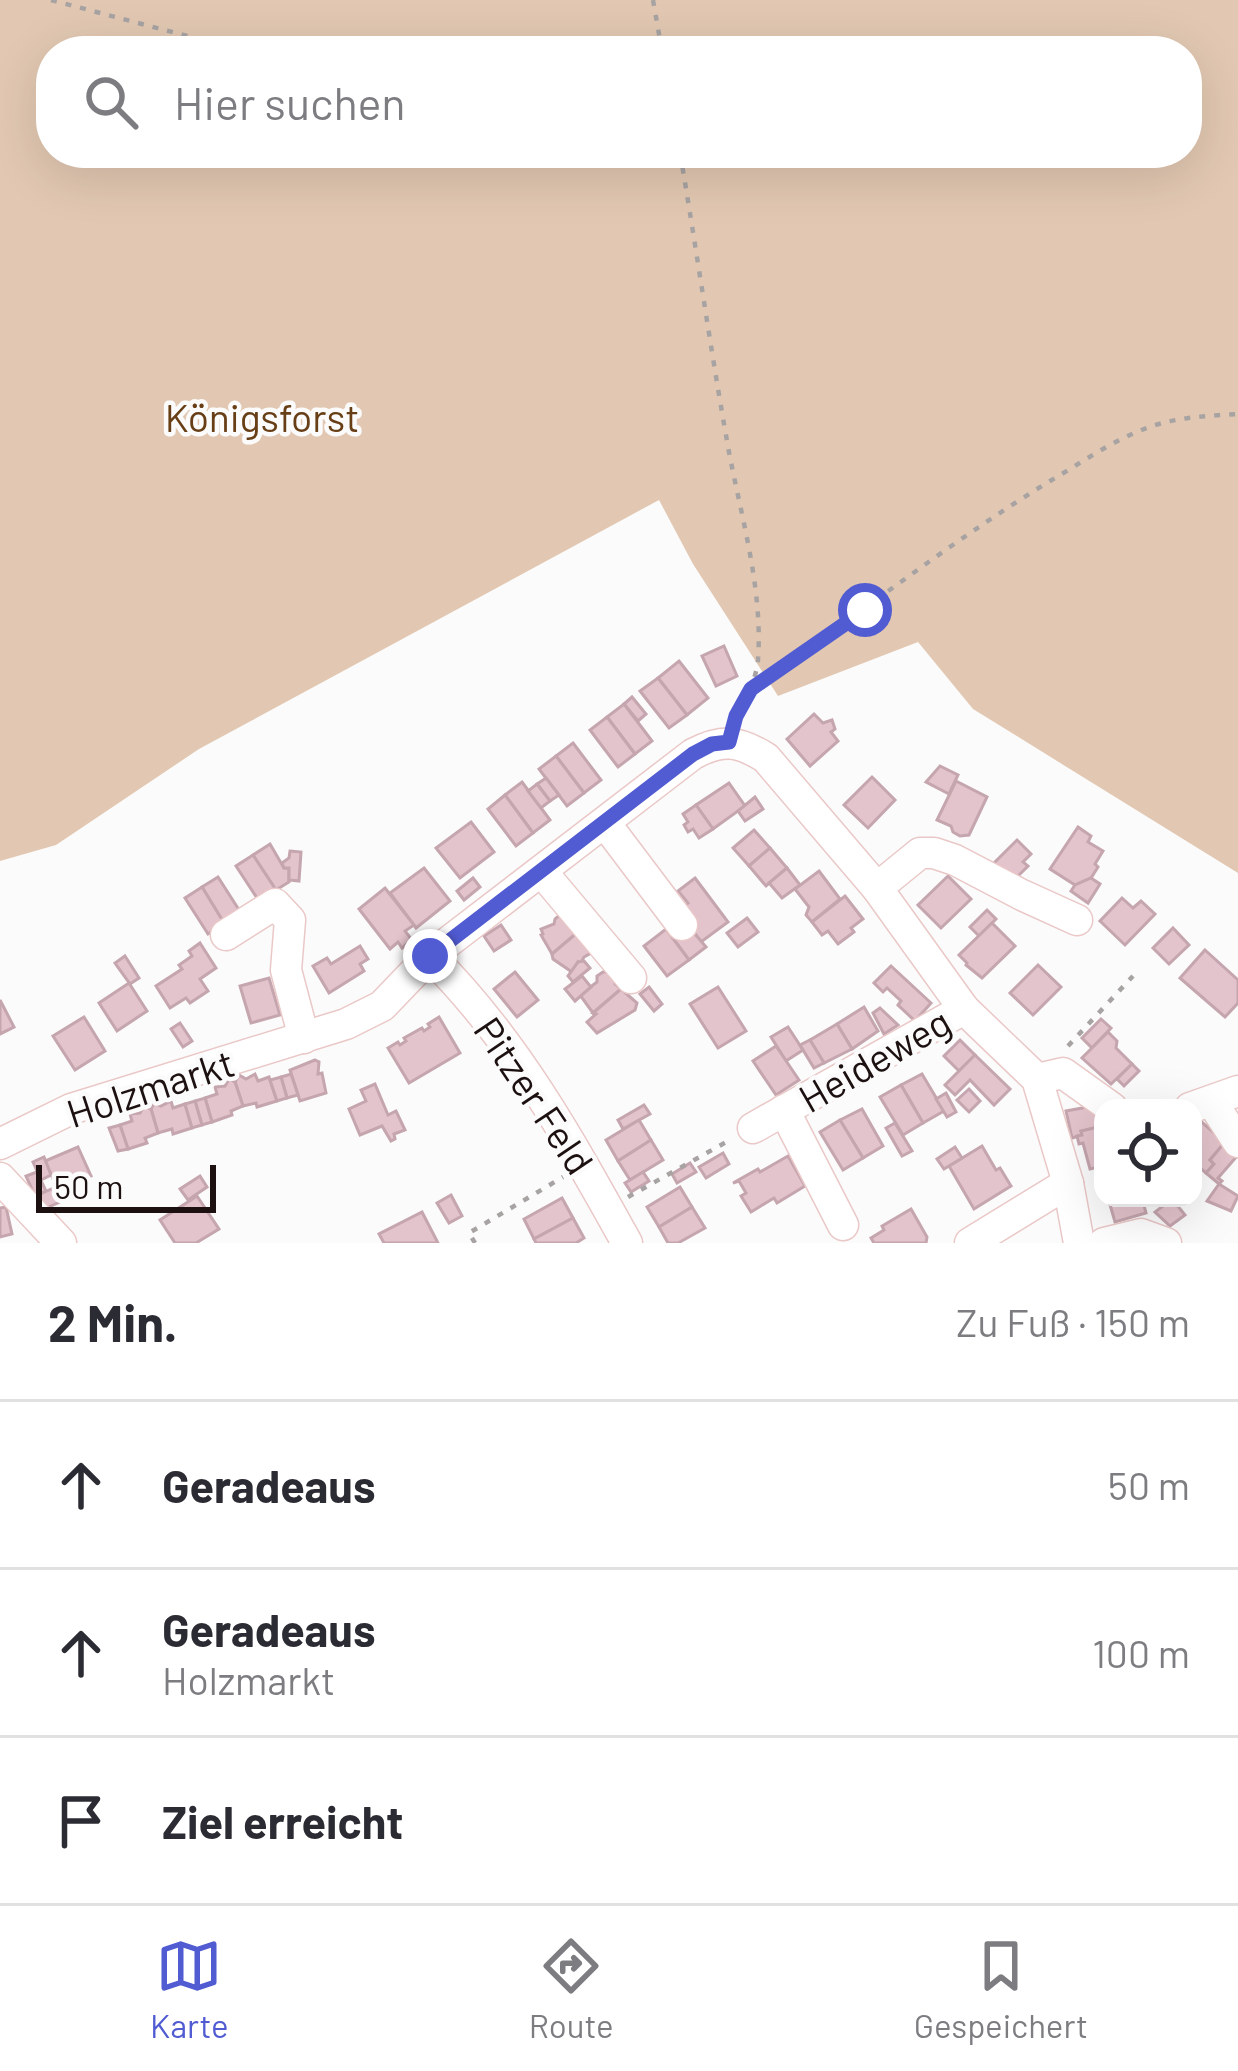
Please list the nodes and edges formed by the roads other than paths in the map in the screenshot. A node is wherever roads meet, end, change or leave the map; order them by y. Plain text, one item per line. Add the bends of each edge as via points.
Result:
1 (729, 742) joint
2 (605, 824) junction
3 (542, 872) junction
4 (877, 888) junction
5 (1077, 920) dead end
6 (682, 925) dead end
7 (226, 935) dead end
8 (430, 956) junction
9 (631, 978) dead end
10 (964, 1009) junction
11 (304, 1038) junction
12 (1037, 1079) junction
13 (1099, 1099) edge
14 (1214, 1100) edge
15 (784, 1110) junction
16 (753, 1128) road end
17 (1238, 1142) edge
18 (0, 1144) edge
19 (0, 1178) edge
20 (1069, 1183) junction
21 (843, 1225) dead end
22 (61, 1243) edge
23 (626, 1243) edge
24 (970, 1243) edge
25 (1079, 1243) edge
26 (1104, 1243) edge
27 (1166, 1243) edge

1 - 2 street, Holzmarkt via 693,754
1 - 4 street, Heideweg via 766,758
2 - 3 street, Holzmarkt
2 - 6 street
3 - 8 street, Holzmarkt
3 - 9 street
4 - 5 street via 920,853 934,853
4 - 10 street, Heideweg
7 - 11 street via 275,904 290,920 286,970
8 - 11 street, Holzmarkt via 382,1006
8 - 23 street, Pitzer Feld via 510,1048
10 - 12 street, Heideweg
10 - 15 street, Heideweg
11 - 18 street, Holzmarkt via 71,1109
12 - 13 street, Heideweg via 1063,1073
12 - 20 street, Heideweg
14 - 17 street
15 - 16 street, Heideweg
15 - 21 street
19 - 22 street
20 - 24 street
20 - 25 street, Heideweg
26 - 27 street via 1142,1234

